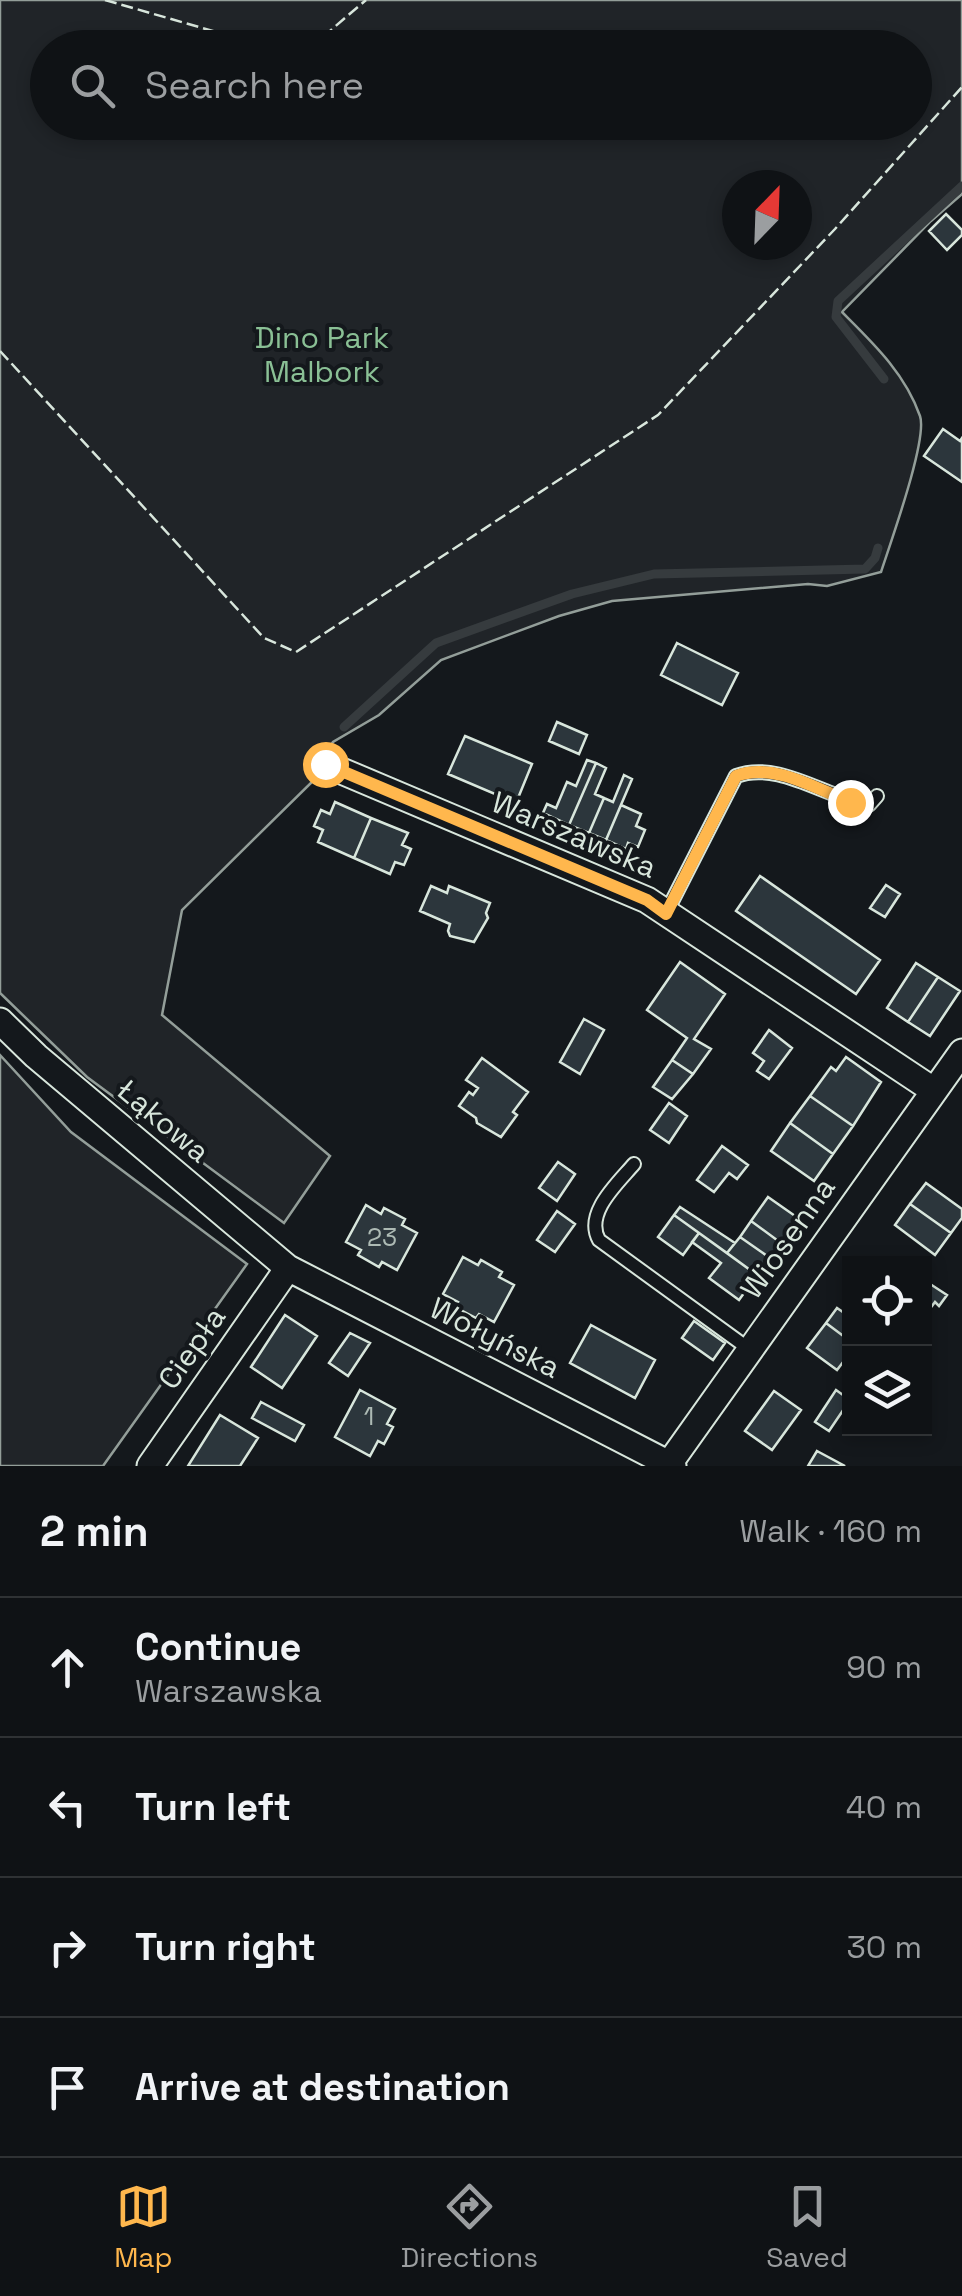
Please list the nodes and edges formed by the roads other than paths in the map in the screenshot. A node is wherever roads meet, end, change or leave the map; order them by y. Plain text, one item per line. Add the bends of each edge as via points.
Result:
1 (325, 764) dead end
2 (877, 796) dead end
3 (666, 914) junction
4 (0, 1020) edge
5 (962, 1052) edge
6 (934, 1090) junction
7 (634, 1164) dead end
8 (288, 1268) junction
9 (749, 1350) junction
10 (671, 1465) edge
11 (150, 1466) edge

1 - 3 street, Warszawska via 647,900
2 - 3 lane via 869,805 778,774 752,770 736,776
3 - 6 street, Warszawska
4 - 8 street, Łąkowa
5 - 6 street, Wiosenna
6 - 9 street, Wiosenna
7 - 9 lane via 595,1220 599,1240
8 - 10 street, Wołyńska
8 - 11 street, Ciepła
9 - 10 street, Wiosenna

